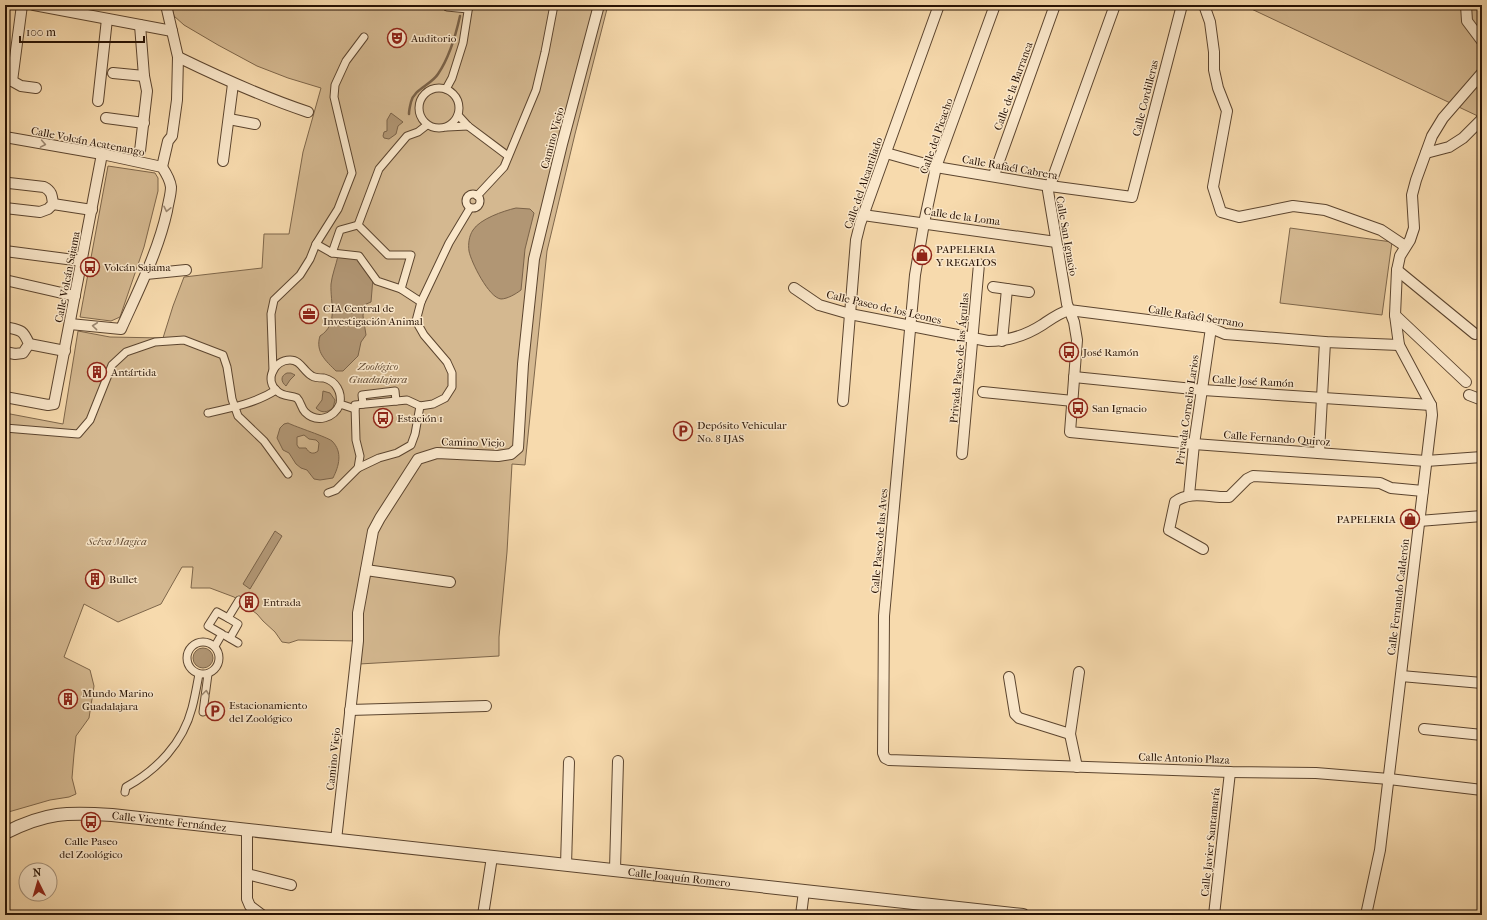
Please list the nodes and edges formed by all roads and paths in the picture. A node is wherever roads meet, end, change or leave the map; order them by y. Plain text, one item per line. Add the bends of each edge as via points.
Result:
1 (22, 5) edge
2 (34, 5) edge
3 (166, 5) edge
4 (446, 5) edge
5 (554, 5) edge
6 (599, 5) edge
7 (939, 5) edge
8 (995, 5) edge
9 (1055, 5) edge
10 (1115, 5) edge
11 (1182, 5) edge
12 (1204, 5) edge
13 (1466, 5) edge
14 (469, 7) edge
15 (107, 19) junction
16 (140, 25) junction
17 (172, 31) junction
18 (364, 37) dead end
19 (1482, 41) edge
20 (178, 57) junction
21 (113, 73) dead end
22 (1482, 73) edge
23 (144, 76) junction
24 (8, 80) edge
25 (233, 84) junction
26 (36, 88) dead end
27 (446, 89) junction
28 (98, 101) dead end
29 (308, 112) dead end
30 (458, 114) junction
31 (106, 118) dead end
32 (229, 119) junction
33 (1482, 119) edge
34 (144, 123) junction
35 (255, 124) dead end
36 (427, 124) junction
37 (468, 126) junction
38 (445, 127) junction
39 (5, 137) edge
40 (140, 151) dead end
41 (886, 153) junction
42 (1426, 153) junction
43 (102, 154) junction
44 (508, 156) junction
45 (223, 161) dead end
46 (936, 167) junction
47 (166, 168) junction
48 (994, 175) junction
49 (5, 184) edge
50 (1050, 186) junction
51 (1132, 197) joint
52 (52, 204) junction
53 (5, 208) edge
54 (92, 210) junction
55 (864, 215) junction
56 (924, 223) junction
57 (358, 225) junction
58 (1056, 242) junction
59 (316, 244) junction
60 (1405, 246) junction
61 (5, 251) edge
62 (332, 253) junction
63 (82, 261) junction
64 (979, 264) dead end
65 (186, 270) dead end
66 (1397, 270) junction
67 (146, 274) junction
68 (5, 280) edge
69 (992, 287) dead end
70 (794, 288) dead end
71 (401, 289) junction
72 (1007, 289) junction
73 (1029, 292) dead end
74 (75, 296) junction
75 (421, 302) junction
76 (1069, 310) junction
77 (850, 314) junction
78 (1395, 315) junction
79 (70, 324) junction
80 (911, 326) junction
81 (5, 327) edge
82 (1211, 328) junction
83 (1474, 334) dead end
84 (973, 339) junction
85 (1002, 341) junction
86 (1325, 342) junction
87 (29, 344) junction
88 (1399, 345) junction
89 (65, 351) junction
90 (5, 352) edge
91 (273, 371) junction
92 (1074, 377) junction
93 (1466, 382) dead end
94 (276, 390) junction
95 (1203, 390) junction
96 (983, 392) dead end
97 (1469, 394) dead end
98 (5, 397) edge
99 (1321, 397) junction
100 (1482, 400) edge
101 (843, 401) dead end
102 (1073, 401) junction
103 (340, 404) junction
104 (1431, 405) junction
105 (420, 406) junction
106 (235, 407) junction
107 (355, 409) junction
108 (208, 413) dead end
109 (5, 428) edge
110 (1070, 432) joint
111 (1194, 444) junction
112 (1319, 453) junction
113 (962, 454) dead end
114 (1482, 457) edge
115 (1426, 462) junction
116 (358, 468) junction
117 (288, 474) dead end
118 (1423, 492) junction
119 (328, 493) dead end
120 (1189, 495) junction
121 (1482, 516) edge
122 (1419, 521) junction
123 (1203, 549) dead end
124 (366, 570) junction
125 (450, 582) dead end
126 (239, 600) tunnel mouth
127 (228, 618) junction
128 (222, 634) junction
129 (230, 638) junction
130 (238, 643) dead end
131 (215, 646) junction
132 (1079, 672) dead end
133 (199, 674) junction
134 (208, 674) junction
135 (1401, 676) junction
136 (1009, 677) dead end
137 (1482, 683) edge
138 (486, 706) dead end
139 (350, 710) junction
140 (203, 712) dead end
141 (1424, 729) dead end
142 (1070, 734) junction
143 (1482, 735) edge
144 (885, 758) joint
145 (618, 761) dead end
146 (569, 762) dead end
147 (1077, 767) junction
148 (1230, 772) junction
149 (1389, 779) junction
150 (1482, 790) edge
151 (125, 792) dead end
152 (247, 830) junction
153 (5, 834) edge
154 (336, 840) junction
155 (492, 857) junction
156 (566, 865) junction
157 (615, 869) junction
158 (247, 874) junction
159 (291, 885) dead end
160 (804, 891) junction
161 (262, 915) edge
162 (483, 915) edge
163 (801, 915) edge
164 (1023, 915) edge
165 (1214, 915) edge
166 (1366, 915) edge

1 - 24 street
2 - 15 street
3 - 17 street
4 - 14 street
5 - 44 street via 536,90
6 - 124 street, Camino Viejo via 534,259 523,364 518,448 511,454 498,456 437,453 418,459 373,531
7 - 41 street, Calle del Alcantilado
8 - 46 street, Calle del Picacho
9 - 48 street, Calle de la Barranca
10 - 50 street, Calle San Ignacio
11 - 51 street, Calle Cordilleras
12 - 60 street via 1210,22 1214,70 1227,111 1213,187 1222,212 1239,218 1293,206 1324,210 1381,230
13 - 19 street via 1467,21
14 - 27 street via 463,43
15 - 16 street
15 - 28 street
16 - 17 street
16 - 23 street
17 - 20 street
18 - 59 street via 346,61 335,85 334,97 352,173 338,209
20 - 25 street
20 - 47 street via 177,100 172,136 174,142
21 - 23 street
22 - 42 street, Calle Fernando Calderón via 1443,118 1432,136
23 - 34 street via 147,91
24 - 26 street
25 - 29 street
25 - 32 street
27 - 30 street via 456,97
27 - 36 street via 439,88 427,92 420,102 420,114
30 - 37 street
30 - 38 street via 455,120
31 - 34 street
32 - 35 street
32 - 45 street
33 - 42 street via 1463,138 1449,147
34 - 40 street
36 - 38 street
36 - 57 street via 418,132 407,136 379,169
37 - 38 street
37 - 44 street
39 -> 43 street, Calle Volcán Acatenango
41 - 46 street, Calle Rafaél Cabrera
41 - 55 street, Calle del Alcantilado
42 - 60 street, Calle Fernando Calderón via 1412,194 1414,228
43 - 47 street, Calle Volcán Acatenango
43 - 54 street, Calle Volcán Sajama
44 - 75 street via 504,167 477,196 473,194 467,198 466,202 470,208 449,243
46 - 48 street, Calle Rafaél Cabrera
46 - 56 street, Calle del Picacho
47 -> 67 street via 171,186 170,195 163,230
48 - 50 street, Calle Rafaél Cabrera
49 - 52 street via 9,182 44,187 52,194
50 - 51 street, Calle Rafaél Cabrera
50 - 58 street, Calle San Ignacio via 1048,191
52 - 53 street via 40,212
52 - 54 street
54 - 63 street, Calle Volcán Sajama
55 - 56 street, Calle de la Loma
55 - 77 street, Calle del Alcantilado via 856,240
56 - 58 street, Calle de la Loma
56 - 80 street, Calle del Picacho via 915,275
57 - 62 street via 340,230
57 - 71 street via 388,255 411,255
58 - 76 street, Calle San Ignacio
59 - 62 street
59 - 91 street via 300,275 274,300 271,314
60 - 66 street, Calle Fernando Calderón
61 - 63 street
62 - 71 street via 359,256 377,281
63 - 74 street, Calle Volcán Sajama
64 - 84 street, Privada Paseo de las Águilas
65 - 67 street
66 - 78 street, Calle Fernando Calderón
66 - 83 street
67 -> 79 street via 121,329
68 - 74 street
69 - 72 street
70 - 77 street, Calle Paseo de los Leones via 820,305
71 - 75 street
72 - 73 street
72 - 85 street
74 - 79 street, Calle Volcán Sajama
75 - 105 street via 416,321 424,335 447,362 452,373 452,387 445,398 433,404
76 - 82 street, Calle Rafaél Serrano
76 - 85 street via 1032,331
76 - 92 street, Calle San Ignacio via 1077,340
77 - 80 street, Calle Paseo de los Leones
77 - 101 street, Calle del Alcantilado
78 - 88 street, Calle Fernando Calderón
78 - 93 street
79 - 89 street, Calle Volcán Sajama
80 - 84 street, Calle Paseo de los Leones
80 - 144 street, Calle Paseo de las Aves via 884,616
81 - 87 street via 25,334
82 - 86 street, Calle Rafaél Serrano via 1225,334
82 - 95 street, Privada Cornelio Larios
84 - 85 street
84 - 113 street, Privada Paseo de las Águilas
86 - 88 street, Calle Rafaél Serrano
86 - 99 street
87 - 89 street
87 - 90 street via 23,352
88 - 104 street, Calle Fernando Calderón
89 - 98 street, Calle Volcán Sajama via 54,404
91 - 94 street via 271,381
91 - 103 street via 281,362 296,362 312,376 330,380 336,385 340,393
92 - 95 street, Calle José Ramón
92 - 102 street, Calle San Ignacio
94 - 103 street via 297,398 306,413 316,418 331,416
94 - 106 street via 267,396
95 - 99 street, Calle José Ramón
95 - 111 street, Privada Cornelio Larios
96 - 102 street
97 - 100 street
99 - 104 street, Calle José Ramón
99 - 112 street
102 - 110 street, Calle San Ignacio
103 - 107 street
104 - 115 street, Calle Fernando Calderón
105 - 107 street via 407,400 355,405
105 - 116 street via 411,445
106 - 108 street
106 - 109 street via 223,355 184,340 155,342 126,352 112,364 90,420 78,434
106 - 117 street via 238,416 264,441
107 - 116 street via 356,440 360,456
110 - 111 street, Calle Fernando Quiroz
111 - 112 street, Calle Fernando Quiroz
111 - 120 street, Privada Cornelio Larios
112 - 115 street, Calle Fernando Quiroz
114 - 115 street, Calle Fernando Quiroz
115 - 118 street, Calle Fernando Calderón
116 - 119 street via 336,490
118 - 120 street via 1391,488 1380,483 1253,476 1229,497
118 - 122 street, Calle Fernando Calderón
120 - 123 street via 1174,502 1169,530
121 - 122 street
122 - 135 street, Calle Fernando Calderón
124 - 125 street
124 - 139 street, Camino Viejo via 358,613 358,641
126 - 127 street
127 - 128 street via 217,612 208,626
127 - 129 street via 238,624
128 - 129 street
128 - 131 street
129 - 130 street
131 - 133 street via 203,642 190,649 188,664
131 - 134 street via 220,662
132 - 142 street
133 - 134 street
133 - 151 street via 192,709 180,735 168,754 147,774 126,787
140 -> 134 street
135 - 137 street
135 - 149 street, Calle Fernando Calderón
136 - 142 street via 1015,714 1019,718
138 - 139 street
139 - 154 street, Camino Viejo
141 - 143 street
142 - 147 street
144 - 147 street, Calle Antonio Plaza
145 - 157 street
146 - 156 street
147 - 148 street, Calle Antonio Plaza
148 - 149 street, Calle Antonio Plaza via 1316,773
148 - 165 street, Calle Javier Santamaría
149 - 150 street, Calle Antonio Plaza
149 - 166 street, Calle Fernando Calderón via 1380,850
152 - 153 street, Calle Vicente Fernández via 112,815 69,813 37,819
152 - 154 street, Calle Vicente Fernández
152 - 158 street
154 - 155 street, Calle Joaquín Romero
155 - 156 street, Calle Joaquín Romero
155 - 162 street
156 - 157 street, Calle Joaquín Romero
157 - 160 street, Calle Joaquín Romero
158 - 159 street
158 - 161 street via 248,903
160 - 163 street
160 - 164 street, Calle Joaquín Romero

